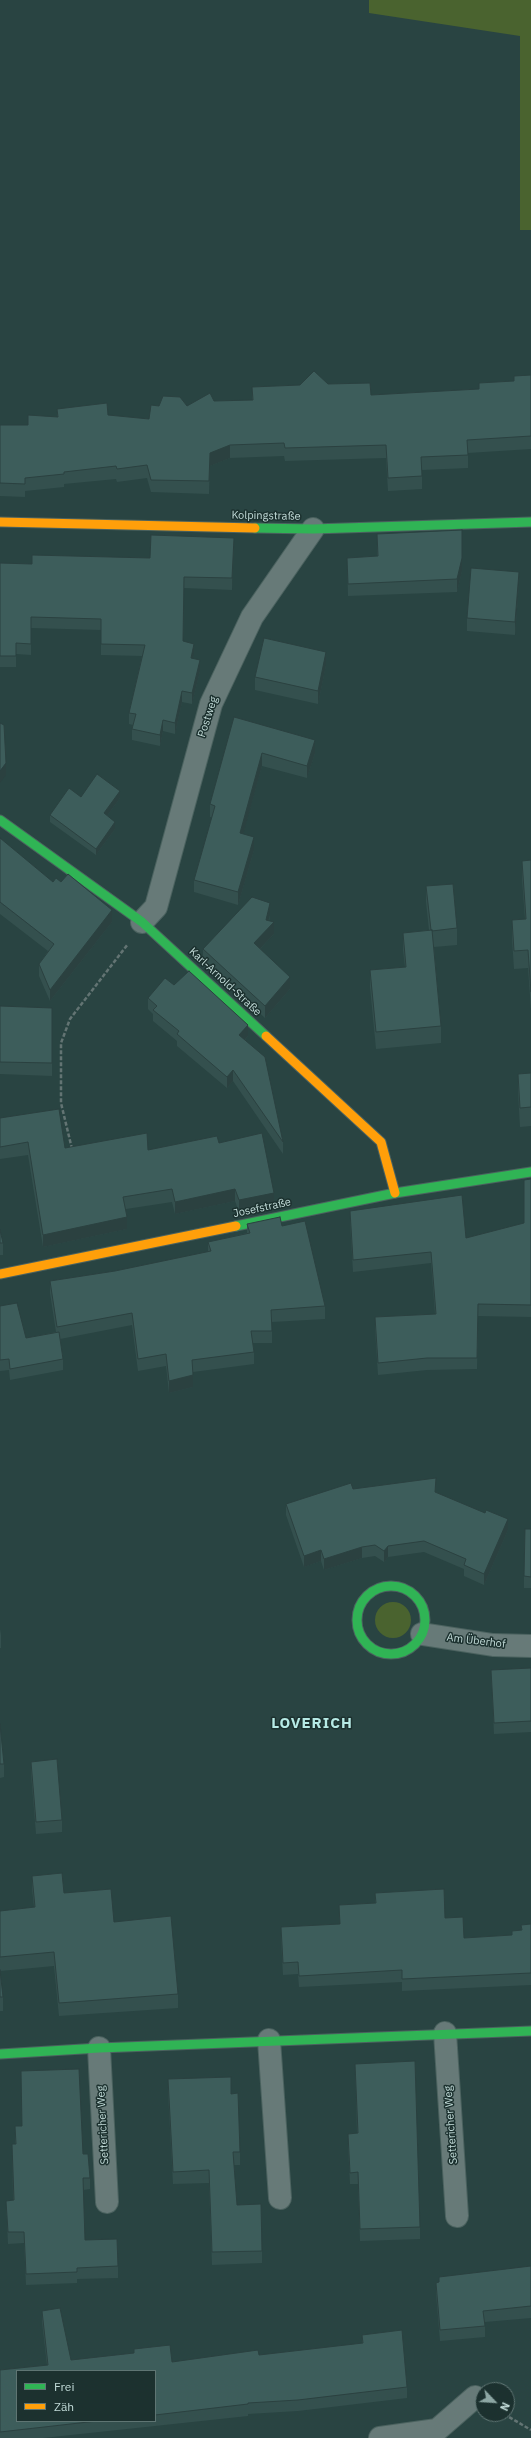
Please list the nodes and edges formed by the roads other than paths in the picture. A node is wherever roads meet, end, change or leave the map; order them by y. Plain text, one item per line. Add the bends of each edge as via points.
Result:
1 (0, 522) edge
2 (531, 522) edge
3 (313, 529) junction
4 (0, 820) edge
5 (142, 922) junction
6 (531, 1172) edge
7 (394, 1193) junction
8 (0, 1274) edge
9 (422, 1634) junction
10 (531, 1646) edge
11 (531, 2031) edge
12 (445, 2033) junction
13 (269, 2040) junction
14 (99, 2048) junction
15 (0, 2054) edge
16 (280, 2198) dead end
17 (107, 2202) dead end
18 (457, 2216) dead end
19 (475, 2397) dead end
20 (380, 2438) edge

1 - 3 street, Kolpingstraße
2 - 3 street, Kolpingstraße
3 - 5 street, Postweg via 252,617 211,704 156,907
4 - 5 street, Karl-Arnold-Straße
5 - 7 street, Karl-Arnold-Straße via 381,1142
6 - 7 street, Josefstraße
7 - 8 street, Josefstraße
9 - 9 street via 425,1623 424,1611 419,1600 411,1592 400,1587 388,1586 367,1595 360,1605 358,1628 371,1648 382,1653 400,1652 415,1644
9 - 10 street, Am Überhof via 493,1645
11 - 12 street
12 - 13 street
12 - 18 street, Settericher Weg
13 - 14 street
13 - 16 street
14 - 15 street
14 - 17 street, Settericher Weg
19 - 20 street via 437,2430

